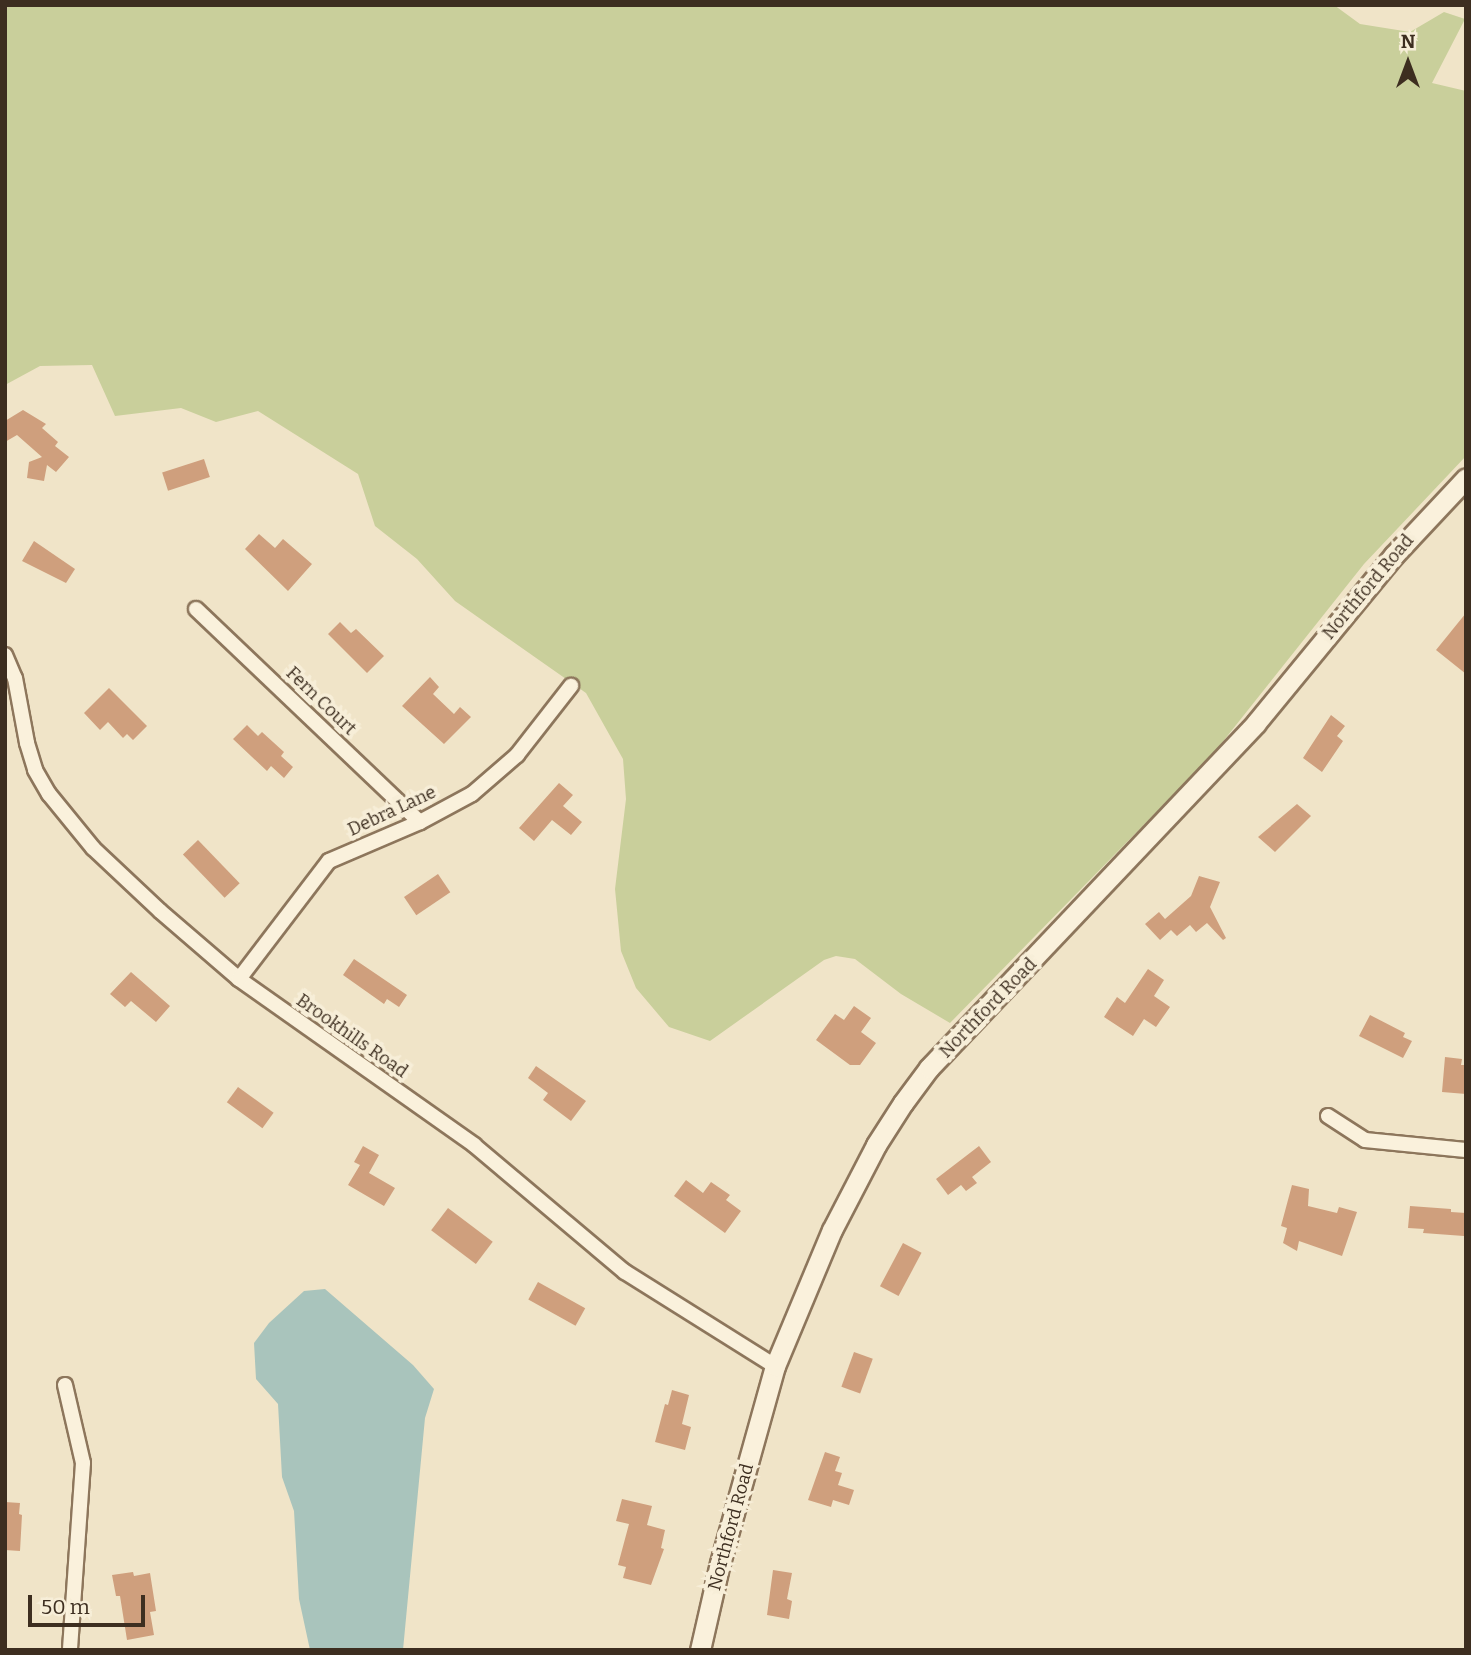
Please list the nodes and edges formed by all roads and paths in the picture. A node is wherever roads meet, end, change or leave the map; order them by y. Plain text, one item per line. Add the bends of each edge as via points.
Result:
1 (1466, 478) edge
2 (196, 609) dead end
3 (5, 655) edge
4 (571, 686) dead end
5 (420, 822) junction
6 (239, 979) junction
7 (1328, 1116) dead end
8 (1466, 1150) edge
9 (775, 1366) junction
10 (65, 1385) dead end
11 (70, 1650) edge
12 (700, 1650) edge

1 - 9 street, Northford Road via 1394,555 1256,723 929,1068 876,1145 832,1230
2 - 5 street, Fern Court
3 - 6 street, Brookhills Road via 15,678 27,743 49,794 93,848
4 - 5 street, Debra Lane via 508,763 472,794
5 - 6 street, Debra Lane via 329,861
6 - 9 street, Brookhills Road via 474,1145 625,1272
7 - 8 street via 1365,1140
9 - 12 street, Northford Road
10 - 11 street via 83,1464

